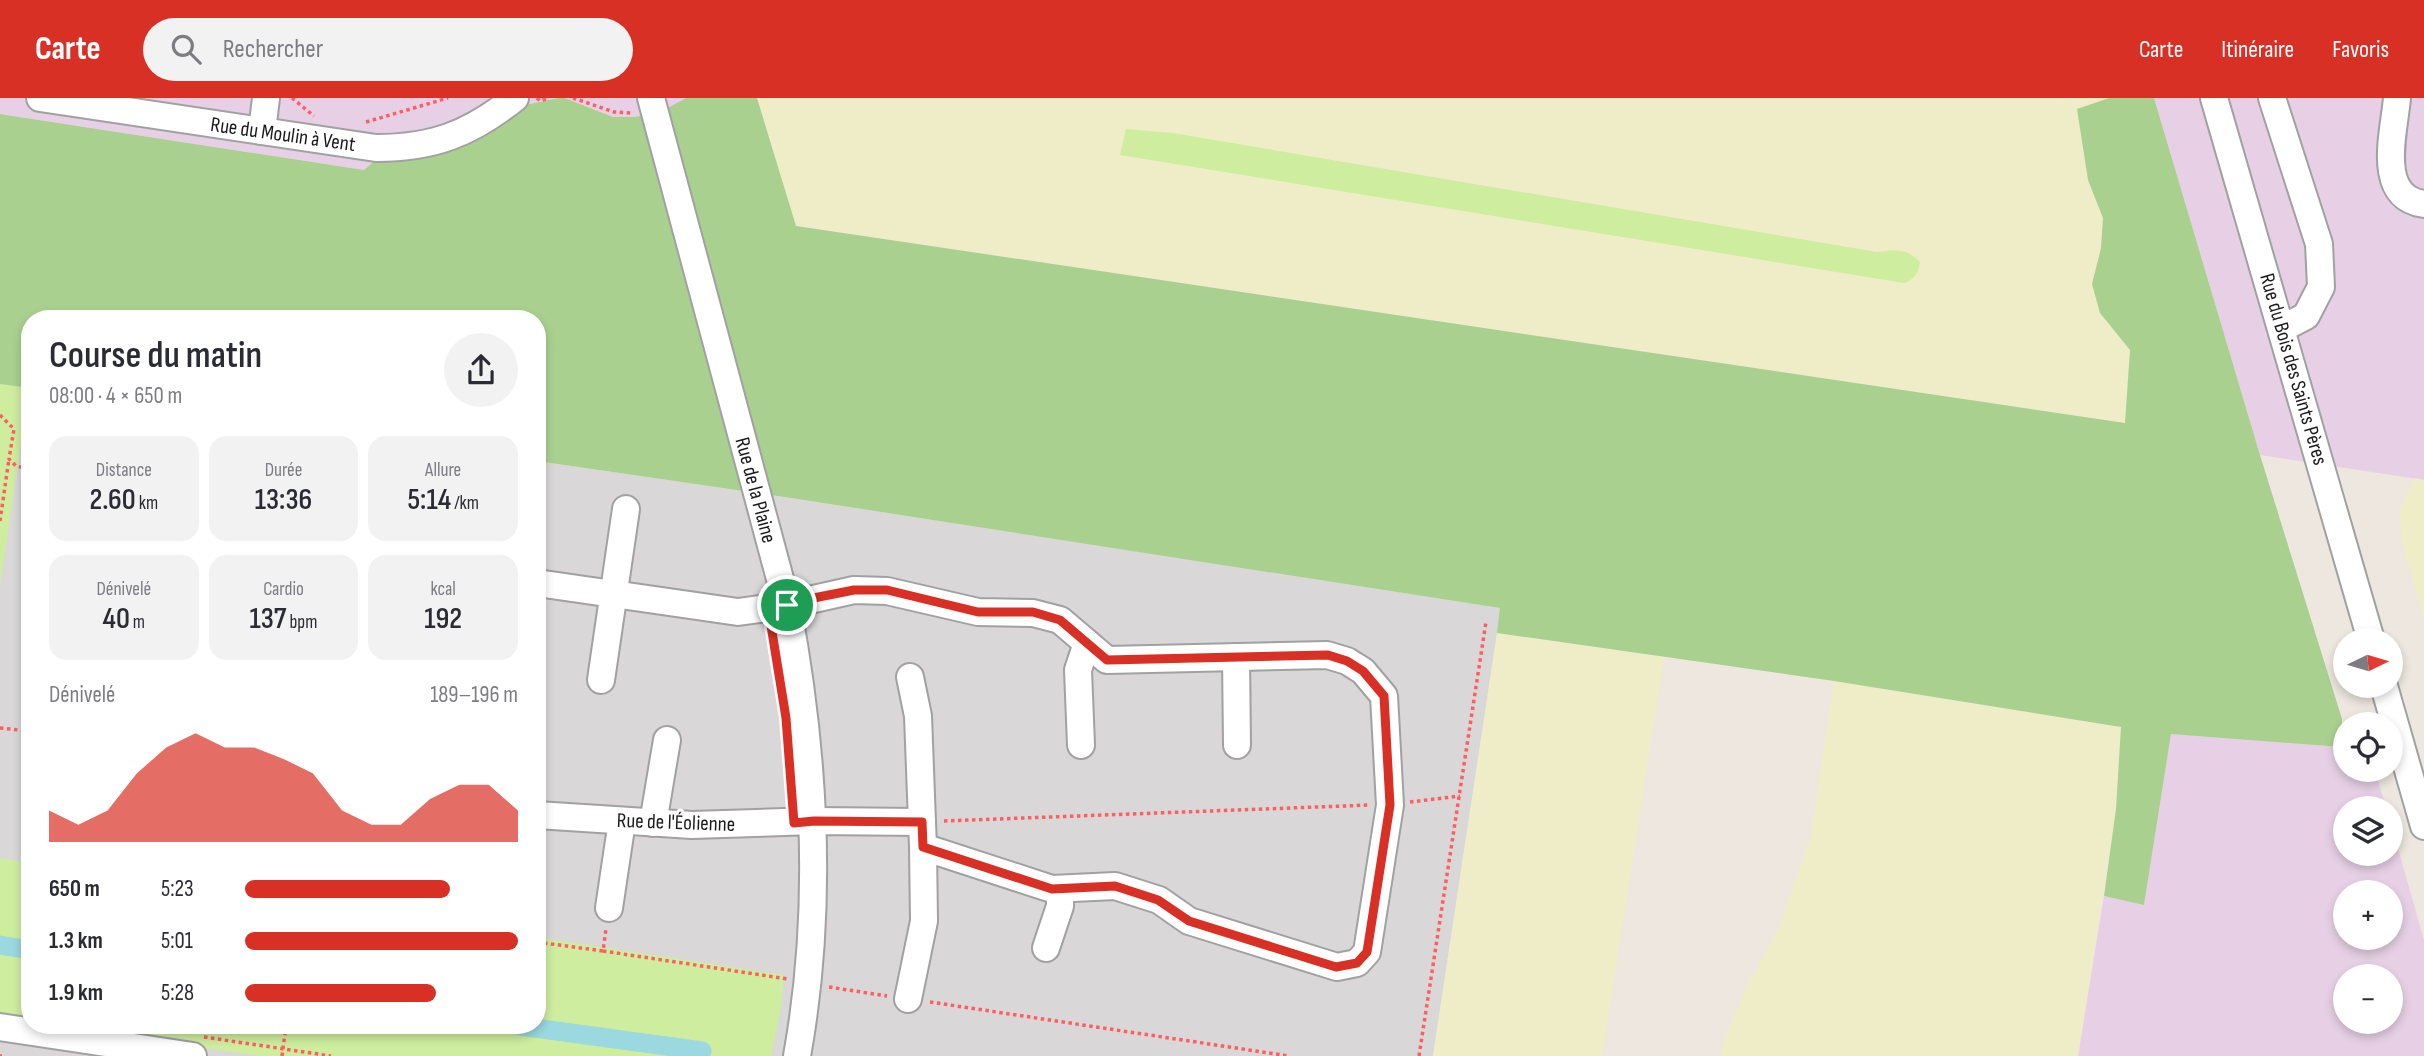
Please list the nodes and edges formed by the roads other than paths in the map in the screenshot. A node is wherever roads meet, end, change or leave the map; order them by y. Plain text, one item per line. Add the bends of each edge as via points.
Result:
1 (40, 98) edge
2 (266, 98) edge
3 (514, 98) edge
4 (2214, 98) edge
5 (2272, 98) edge
6 (2397, 98) edge
7 (653, 103) edge
8 (262, 131) junction
9 (2424, 204) edge
10 (2283, 328) junction
11 (626, 509) dead end
12 (546, 584) edge
13 (614, 594) junction
14 (787, 605) junction
15 (2368, 628) edge
16 (1087, 643) junction
17 (1236, 657) junction
18 (909, 677) dead end
19 (601, 680) dead end
20 (2387, 698) edge
21 (667, 740) dead end
22 (1081, 745) dead end
23 (1237, 745) dead end
24 (546, 816) edge
25 (622, 821) junction
26 (814, 821) junction
27 (653, 823) junction
28 (2424, 826) edge
29 (923, 834) junction
30 (1060, 889) junction
31 (609, 908) road end
32 (1046, 948) dead end
33 (908, 999) road end
34 (0, 1027) edge
35 (21, 1029) edge
36 (73, 1034) edge
37 (198, 1046) edge
38 (797, 1056) edge

1 - 8 street, Rue du Moulin à Vent
2 - 8 street
3 - 8 street, Rue du Moulin à Vent via 465,132 416,146 376,148
4 - 10 street, Rue du Bois des Saints Pères
5 - 10 street via 2319,244 2320,287 2306,316
6 - 9 street via 2390,172 2404,197
7 - 14 street, Rue de la Plaine
10 - 15 street, Rue du Bois des Saints Pères
11 - 13 street
12 - 13 street
13 - 14 street via 738,612
13 - 19 street
14 - 16 street, Rue de l'Éolienne via 854,590 887,590 978,612 1033,612 1060,620
14 - 26 street, Rue de la Plaine via 801,682
16 - 17 street, Rue de l'Éolienne via 1107,660
16 - 22 street via 1078,670
17 - 23 street
17 - 30 street, Rue de l'Éolienne via 1328,655 1363,671 1384,696 1390,805 1367,952 1357,963 1336,967 1189,921 1158,900 1115,886
18 - 29 street via 918,716
20 - 28 street
21 - 27 street
24 - 25 street, Rue de l'Éolienne
25 - 27 street, Rue de l'Éolienne
25 - 31 street
26 - 27 street, Rue de l'Éolienne
26 - 29 street, Rue de l'Éolienne
26 - 38 street, Rue de la Plaine via 806,1009
29 - 30 street, Rue de l'Éolienne
29 - 33 street via 924,921
30 - 32 street via 1060,906
34 - 35 street
36 - 37 street

